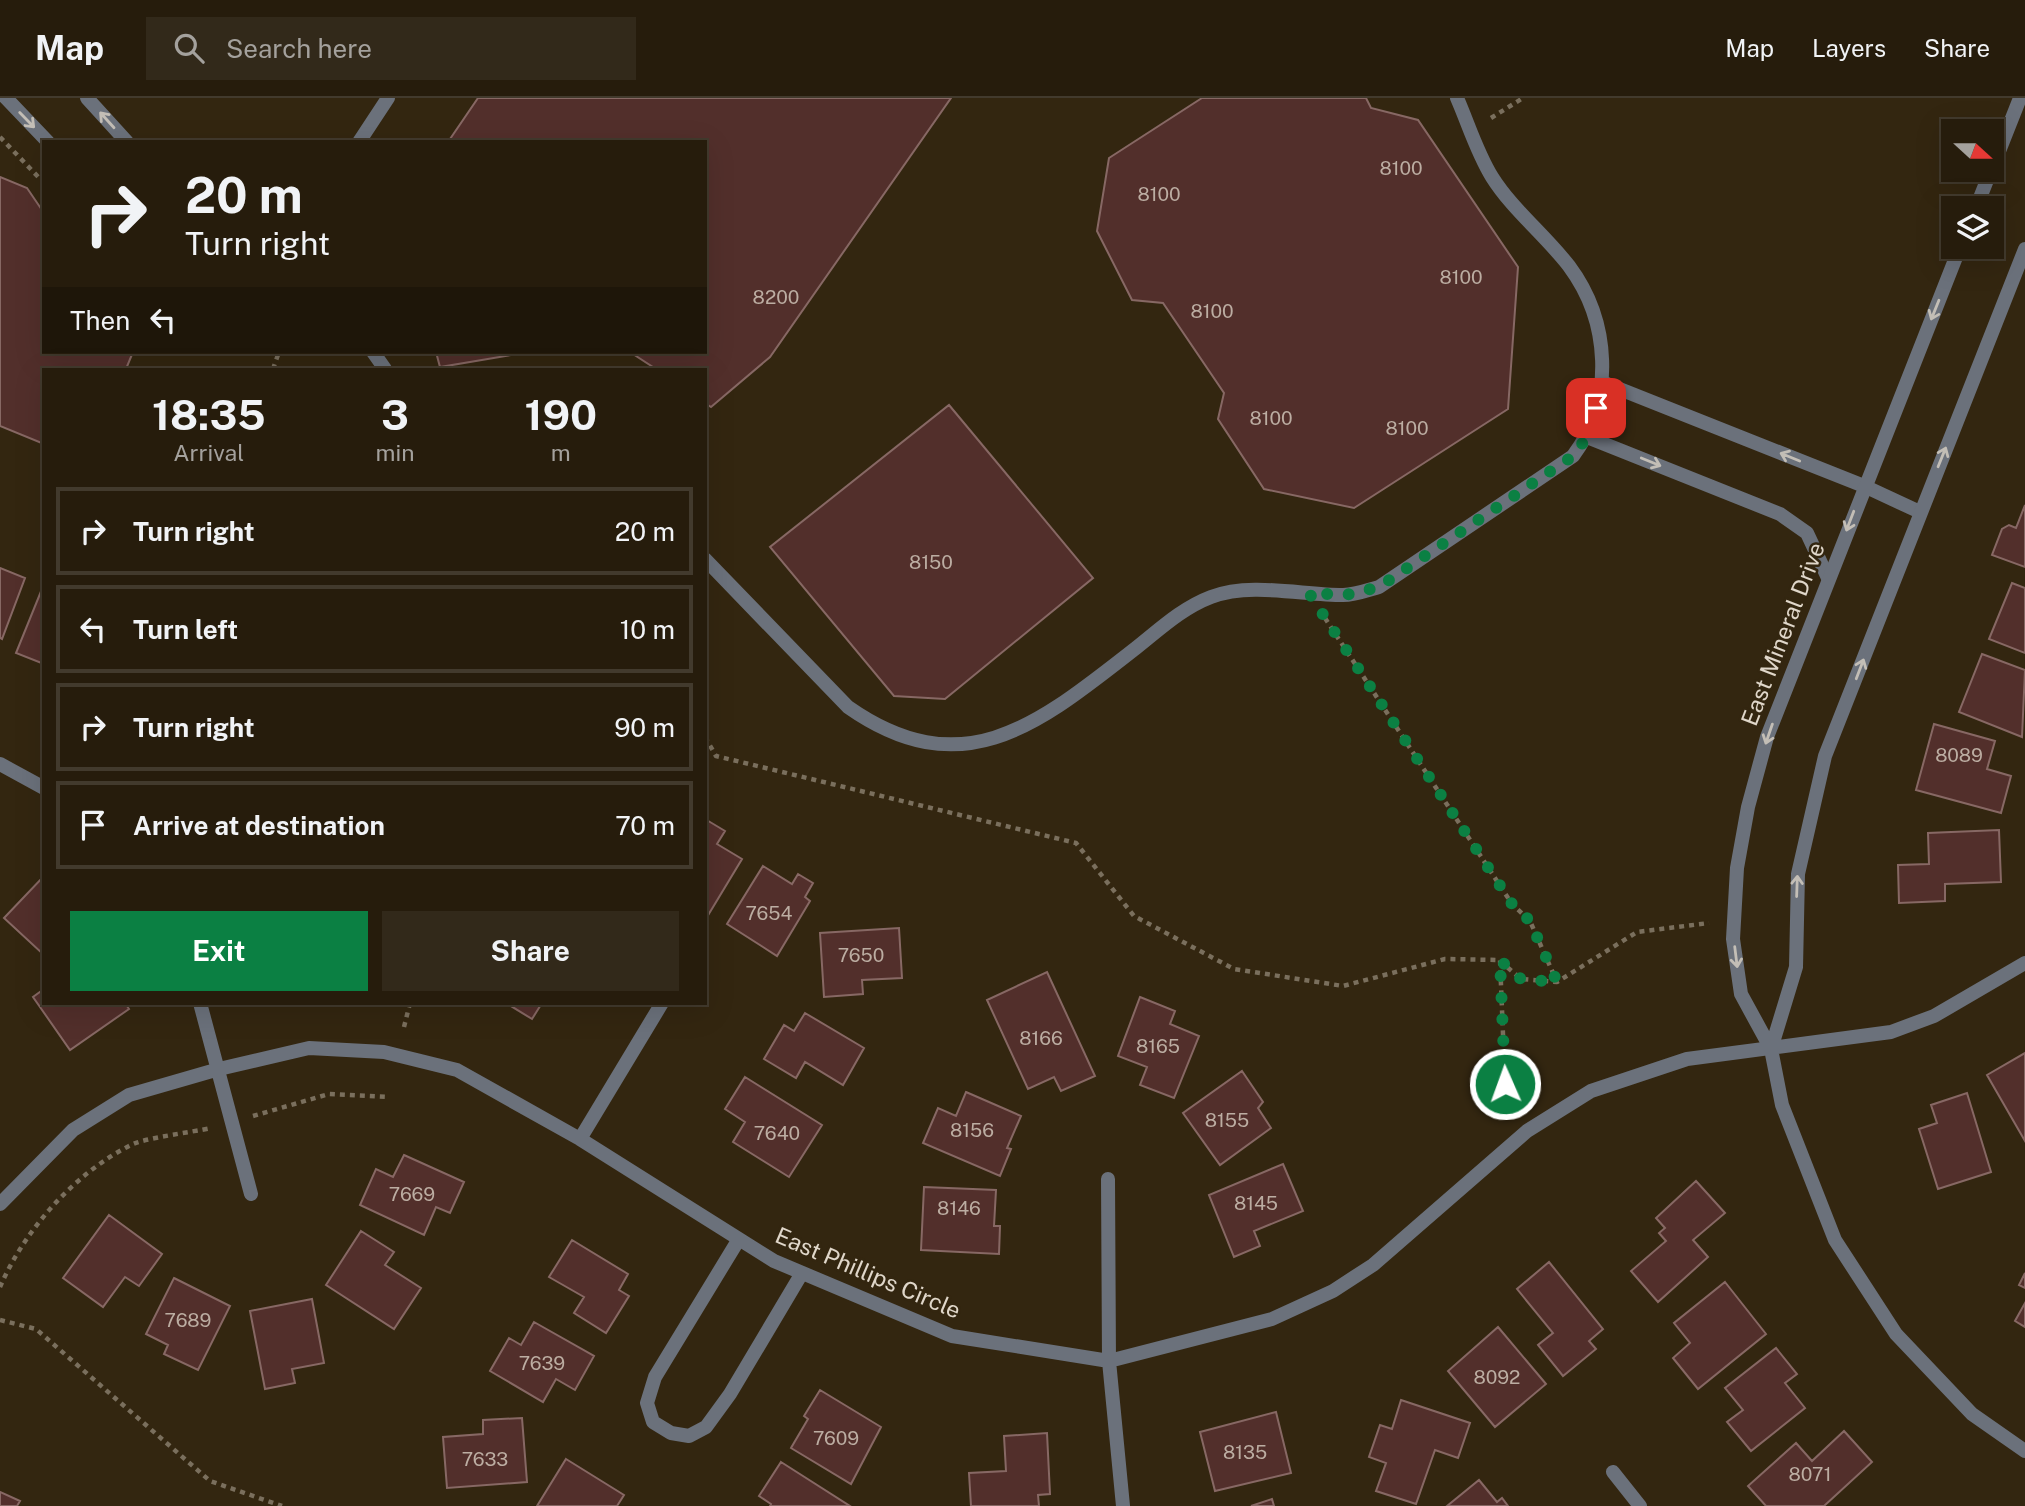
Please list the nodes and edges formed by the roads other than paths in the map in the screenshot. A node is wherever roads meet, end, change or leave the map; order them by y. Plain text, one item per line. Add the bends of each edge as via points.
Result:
1 (6, 98) edge
2 (86, 98) edge
3 (388, 98) edge
4 (1457, 98) edge
5 (2020, 98) edge
6 (2004, 137) edge
7 (46, 140) edge
8 (125, 140) edge
9 (360, 140) edge
10 (2025, 249) edge
11 (1955, 259) edge
12 (1602, 382) junction
13 (1587, 437) junction
14 (1864, 486) junction
15 (1920, 512) junction
16 (707, 561) edge
17 (1828, 578) junction
18 (0, 764) edge
19 (42, 787) edge
20 (2025, 963) edge
21 (201, 1005) edge
22 (661, 1005) edge
23 (1772, 1049) junction
24 (219, 1069) junction
25 (580, 1139) junction
26 (1108, 1179) dead end
27 (251, 1194) dead end
28 (0, 1205) edge
29 (739, 1239) junction
30 (802, 1273) junction
31 (1109, 1361) junction
32 (2025, 1451) edge
33 (1614, 1472) dead end
34 (1123, 1506) edge
35 (1640, 1506) edge

1 -> 7 street
8 -> 2 street
3 - 9 street
4 - 12 street via 1492,177 1569,266 1587,295 1600,338
5 - 6 street
15 -> 10 street, East Mineral Drive
11 -> 14 street, East Mineral Drive
12 - 13 street
14 -> 12 street
13 - 16 street via 1573,456 1379,587 1346,595 1239,591 1213,596 1188,607 1031,725 1001,738 963,744 931,743 873,725 848,707
13 -> 17 street via 1780,514 1807,533
14 - 15 street
14 -> 17 street, East Mineral Drive
23 -> 15 street, East Mineral Drive via 1796,967 1798,874 1825,756
17 -> 23 street, East Mineral Drive via 1767,737 1739,855 1733,939 1741,994
18 - 19 street
20 - 23 street, East Phillips Circle via 1934,1016 1891,1032
21 - 24 street
22 - 25 street
23 - 31 street, East Phillips Circle via 1687,1059 1591,1091 1527,1131 1373,1265 1332,1291 1272,1319
23 - 32 street, East Mineral Drive via 1782,1105 1835,1240 1896,1334 1972,1414
24 - 25 street, East Phillips Circle via 309,1048 384,1052 457,1070
24 - 27 street
24 - 28 street, East Phillips Circle via 129,1095 73,1130
25 - 29 street, East Phillips Circle
26 - 31 street
29 - 30 street, East Phillips Circle
29 - 30 street via 655,1377 647,1403 653,1422 671,1433 689,1436 706,1427
30 - 31 street, East Phillips Circle via 952,1336
31 - 34 street
33 - 35 street

